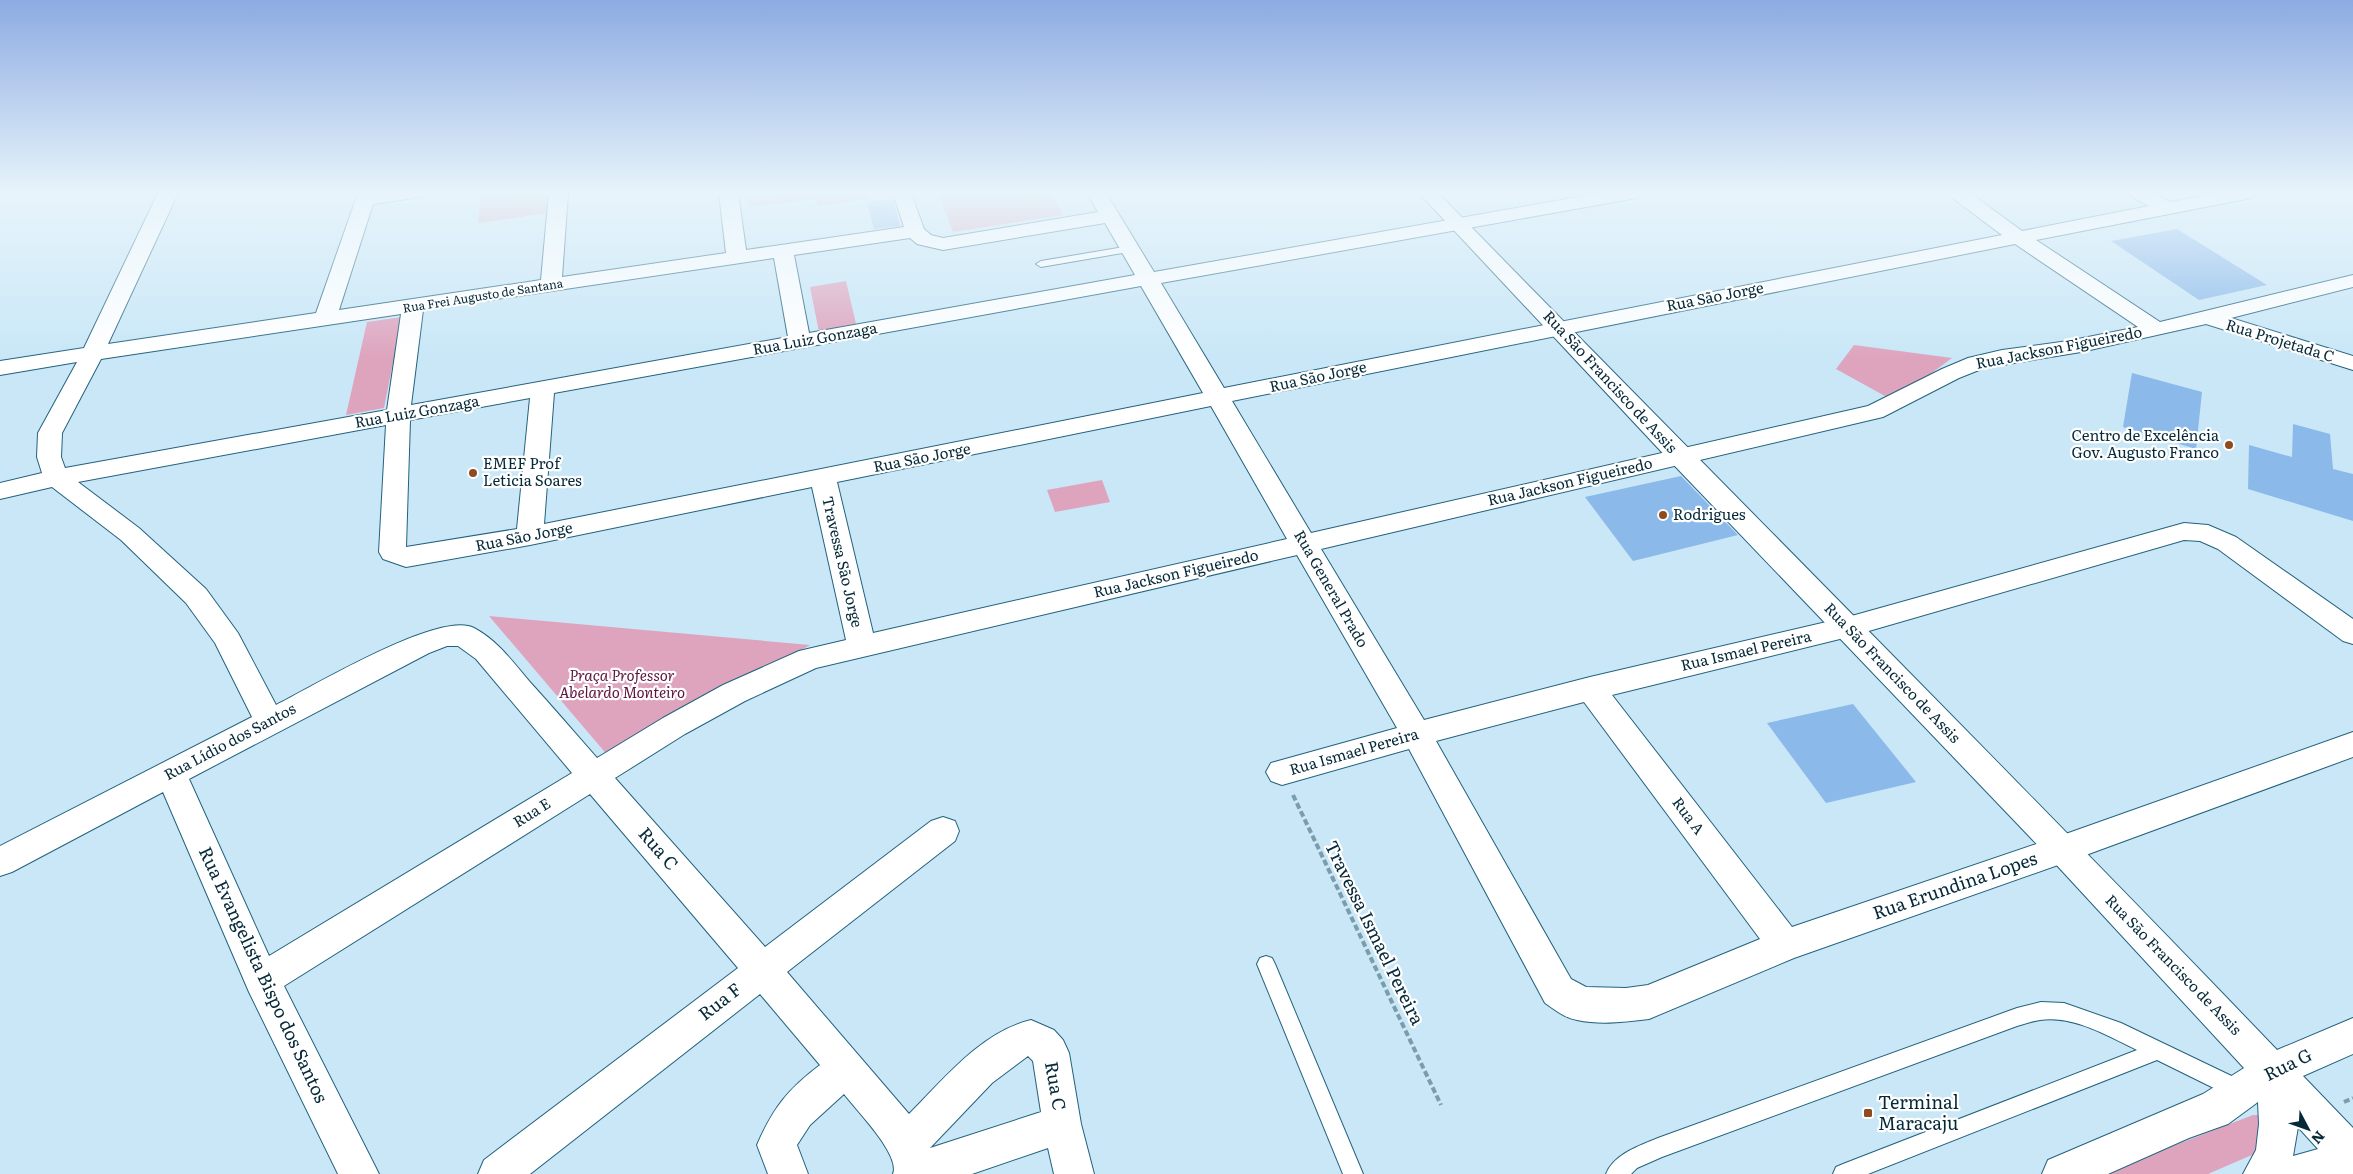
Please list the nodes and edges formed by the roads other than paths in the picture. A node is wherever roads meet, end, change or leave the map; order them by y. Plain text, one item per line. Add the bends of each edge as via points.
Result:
1 (142, 248) edge
2 (349, 248) edge
3 (554, 248) edge
4 (736, 248) edge
5 (811, 248) edge
6 (1321, 248) edge
7 (1483, 248) edge
8 (1970, 248) edge
9 (2035, 248) edge
10 (1130, 249) joint
11 (783, 252) junction
12 (737, 258) junction
13 (1041, 264) dead end
14 (1148, 279) junction
15 (2353, 281) edge
16 (551, 286) junction
17 (413, 307) junction
18 (2208, 318) junction
19 (325, 319) junction
20 (1559, 328) junction
21 (2156, 329) junction
22 (800, 341) junction
23 (93, 353) junction
24 (2353, 363) edge
25 (0, 368) edge
26 (543, 389) junction
27 (1219, 398) junction
28 (398, 416) junction
29 (1680, 456) junction
30 (56, 478) junction
31 (822, 478) junction
32 (0, 491) edge
33 (530, 536) junction
34 (1305, 544) junction
35 (1848, 627) junction
36 (2353, 634) edge
37 (464, 635) joint
38 (862, 646) junction
39 (809, 659) joint
40 (1590, 688) junction
41 (269, 721) junction
42 (1416, 734) junction
43 (2353, 744) edge
44 (1282, 772) road end
45 (171, 774) junction
46 (593, 774) junction
47 (943, 831) dead end
48 (2063, 849) junction
49 (0, 862) edge
50 (1785, 945) junction
51 (1266, 964) dead end
52 (761, 970) junction
53 (262, 980) junction
54 (1558, 991) joint
55 (2353, 1036) edge
56 (2157, 1051) junction
57 (847, 1068) junction
58 (2273, 1070) junction
59 (2234, 1096) junction
60 (2280, 1117) junction
61 (1062, 1124) junction
62 (2353, 1158) edge
63 (912, 1163) edge
64 (359, 1174) edge
65 (498, 1174) edge
66 (788, 1174) edge
67 (1074, 1174) edge
68 (1354, 1174) edge
69 (1616, 1174) edge
70 (1843, 1174) edge
71 (2062, 1174) edge
72 (2263, 1174) edge
73 (2298, 1174) edge

1 - 23 street
2 - 19 street
3 - 16 street
4 - 12 street
5 - 11 street, Rua Frei Augusto de Santana
6 - 14 street, Rua Luiz Gonzaga
7 - 20 street, Rua São Francisco de Assis
8 - 20 street, Rua São Jorge
9 - 21 street
10 - 13 lane
10 - 14 street, Rua General Prado
11 - 12 street, Rua Frei Augusto de Santana
11 - 22 street
12 - 16 street, Rua Frei Augusto de Santana
14 - 22 street, Rua Luiz Gonzaga
14 - 27 street, Rua General Prado
15 - 18 street, Rua Jackson Figueiredo
16 - 17 street, Rua Frei Augusto de Santana
17 - 19 street, Rua Frei Augusto de Santana
17 - 28 street
18 - 21 street, Rua Jackson Figueiredo
18 - 24 street, Rua Projetada C
19 - 23 street, Rua Frei Augusto de Santana
20 - 27 street, Rua São Jorge
20 - 29 street, Rua São Francisco de Assis
21 - 29 street, Rua Jackson Figueiredo via 1979,362 1954,371 1898,404 1875,412
22 - 26 street, Rua Luiz Gonzaga
23 - 25 street, Rua Frei Augusto de Santana
23 - 30 street via 50,433 48,450
26 - 28 street, Rua Luiz Gonzaga
26 - 33 street
27 - 31 street, Rua São Jorge
27 - 34 street, Rua General Prado
28 - 30 street, Rua Luiz Gonzaga
28 - 33 street, Rua São Jorge via 392,552 401,557 418,557
29 - 34 street, Rua Jackson Figueiredo
29 - 35 street, Rua São Francisco de Assis
30 - 32 street, Rua Luiz Gonzaga
30 - 41 street via 130,534 196,596 228,640
31 - 33 street, Rua São Jorge
31 - 38 street, Travessa São Jorge
34 - 38 street, Rua Jackson Figueiredo
34 - 42 street, Rua General Prado
35 - 36 street, Rua Ismael Pereira via 2186,531 2209,533 2233,546
35 - 40 street, Rua Ismael Pereira
35 - 48 street, Rua São Francisco de Assis
37 - 41 street, Rua Lídio dos Santos via 446,636 419,645
37 - 46 street, Rua C via 486,651
38 - 39 street, Rua Jackson Figueiredo
39 - 46 street, Rua E via 734,693
40 - 42 street, Rua Ismael Pereira
40 - 50 street, Rua A
41 - 45 street, Rua Lídio dos Santos
42 - 44 street, Rua Ismael Pereira
42 - 54 street, Rua General Prado
43 - 48 street, Rua Erundina Lopes
45 - 49 street, Rua Lídio dos Santos
45 - 53 street, Rua Evangelista Bispo dos Santos
46 - 52 street, Rua C
46 - 53 street, Rua E
47 - 52 street, Rua F
48 - 50 street, Rua Erundina Lopes
48 - 58 street, Rua São Francisco de Assis
50 - 54 street, Rua Erundina Lopes via 1649,1002 1626,1005 1576,1003
51 - 68 lane
52 - 57 street, Rua C
52 - 65 street, Rua F
53 - 64 street, Rua Evangelista Bispo dos Santos
55 - 58 street, Rua G
56 - 59 lane
56 - 69 lane via 2083,1017 2040,1011 1658,1148 1630,1161
56 - 70 lane
57 - 63 street, Rua C
57 - 66 street via 796,1110 783,1129 777,1145
58 - 59 street, Rua G
58 - 60 street
58 - 62 street, Rua São Francisco de Assis
59 - 60 lane
59 - 71 street, Rua G via 2214,1110
60 - 72 street via 2275,1154
61 - 63 street, Rua C
61 - 63 street, Rua C via 1050,1053 1036,1040 1028,1038 1002,1051 979,1070
61 - 67 street
62 - 73 street

